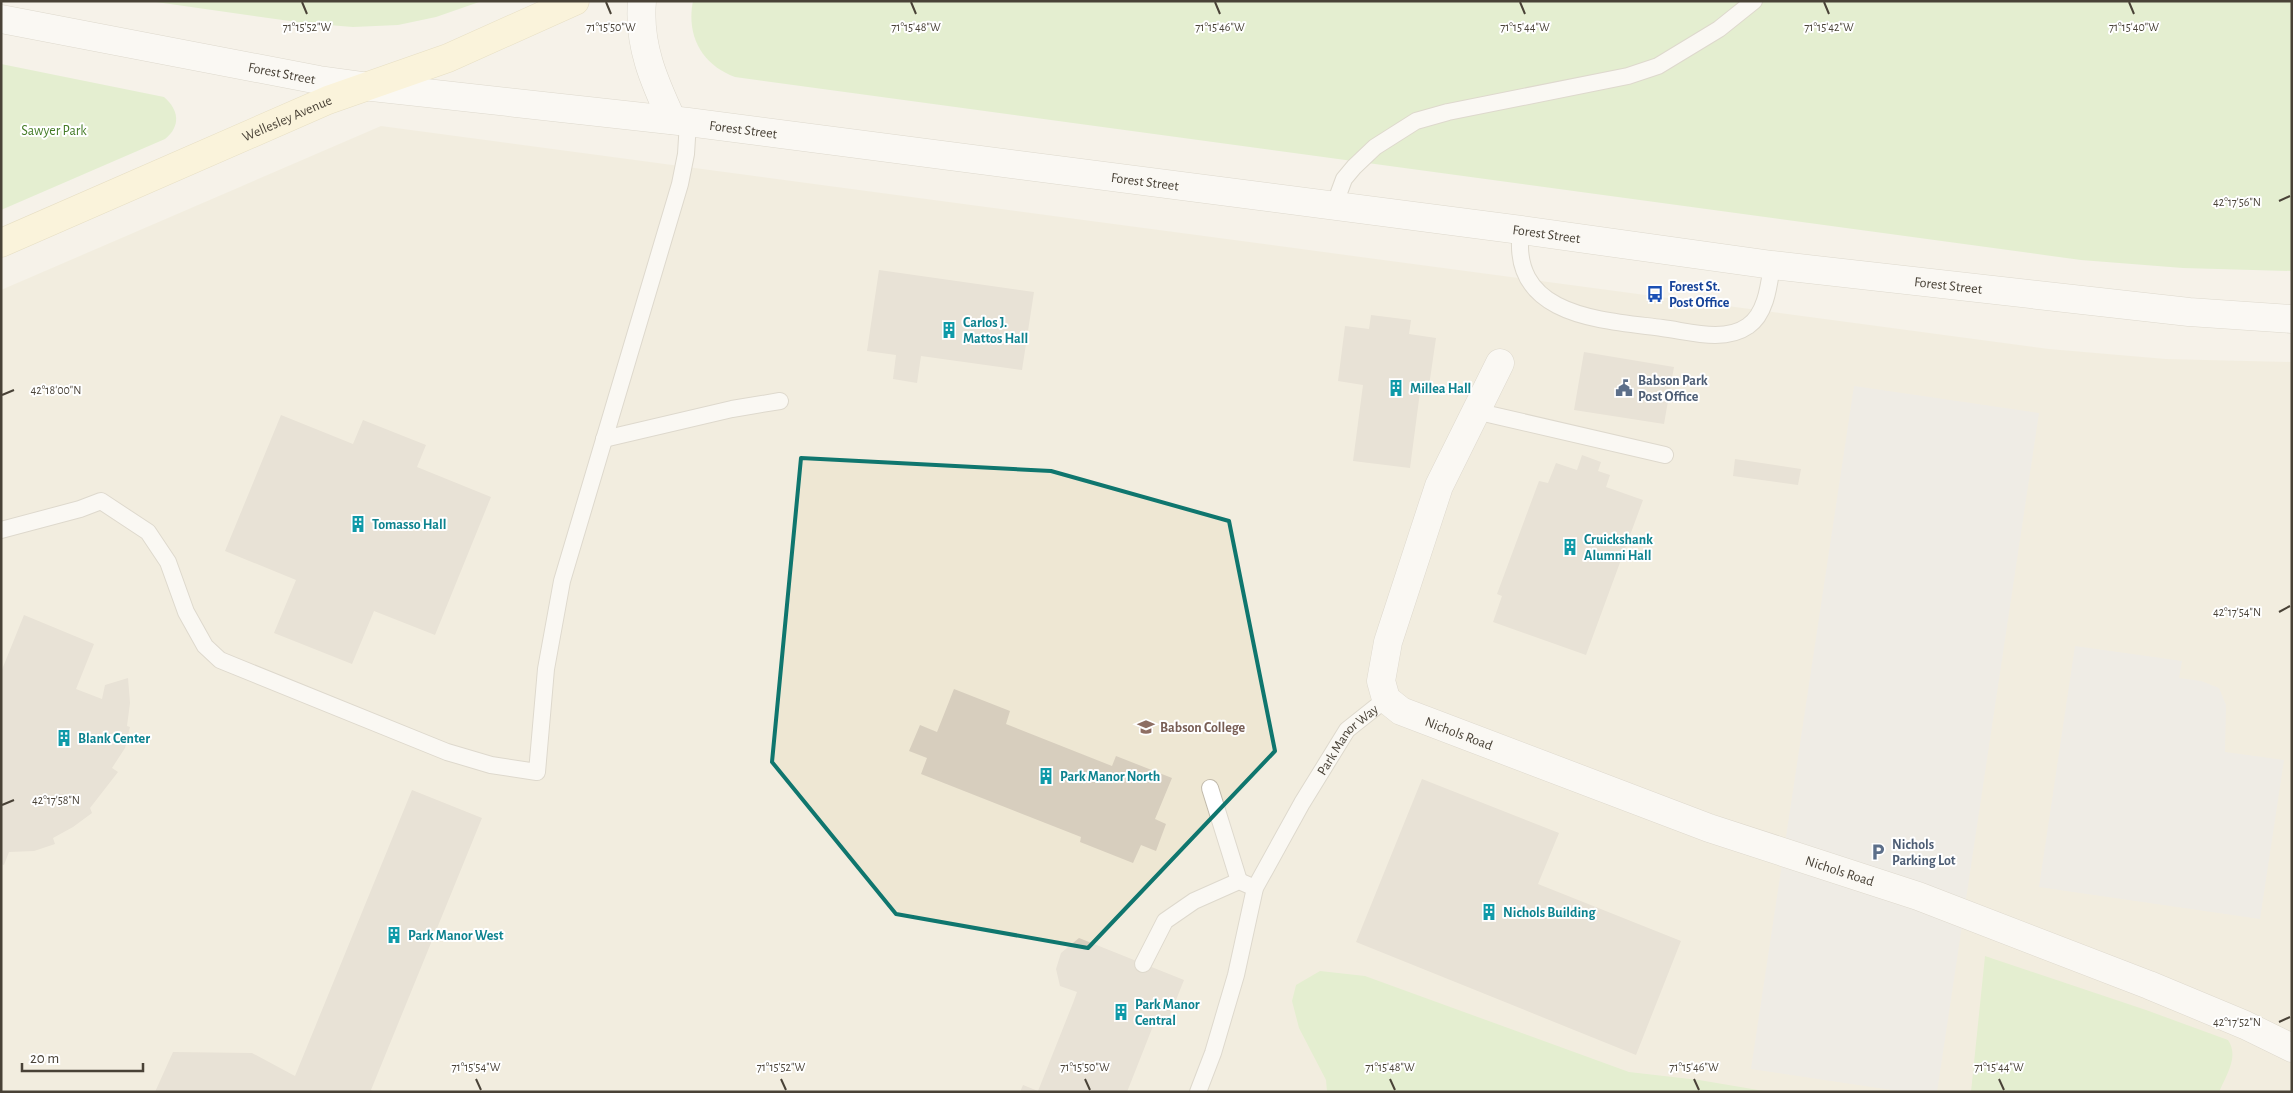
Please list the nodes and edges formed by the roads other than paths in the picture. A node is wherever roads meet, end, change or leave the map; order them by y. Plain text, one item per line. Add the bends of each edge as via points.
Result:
1 (575, 1) edge
2 (642, 1) edge
3 (1754, 1) edge
4 (1, 19) edge
5 (363, 86) junction
6 (680, 121) junction
7 (1334, 206) junction
8 (1520, 230) junction
9 (1, 243) edge
10 (1772, 264) junction
11 (2292, 319) edge
12 (1500, 363) dead end
13 (780, 401) dead end
14 (1475, 412) junction
15 (604, 439) junction
16 (1665, 455) dead end
17 (1, 530) edge
18 (1386, 699) junction
19 (1210, 788) dead end
20 (1239, 881) junction
21 (1255, 888) junction
22 (1143, 964) dead end
23 (2292, 1048) edge
24 (1198, 1092) edge

1 - 5 main road, Wellesley Avenue via 448,58
2 - 6 street via 645,53
3 - 7 lane via 1718,29 1658,66 1628,76 1416,121 1375,147 1354,167 1344,179
4 - 5 street, Forest Street
5 - 6 street, Forest Street
5 - 9 main road, Wellesley Avenue
6 - 7 street, Forest Street
6 - 15 lane via 686,154 680,184
7 - 8 street, Forest Street
8 - 10 street, Forest Street
8 - 10 lane via 1520,254 1529,279 1538,291 1561,308 1587,318 1711,334 1735,333 1757,318 1764,303
10 - 11 street, Forest Street via 2189,312
12 - 14 street, Park Manor Way
13 - 15 lane
14 - 16 lane
14 - 18 street, Park Manor Way via 1438,486 1388,642 1381,682
15 - 17 lane via 556,609 546,669 537,772 491,765 447,752 220,660 205,646 190,620 168,562 148,532 101,501
18 - 21 lane, Park Manor Way via 1348,730 1302,803
18 - 23 street, Nichols Road via 1401,711 1701,825 1918,896 2112,970
19 - 20 lane
20 - 21 lane
20 - 22 lane via 1194,901 1165,921
21 - 24 lane, Park Manor Way via 1214,1053

